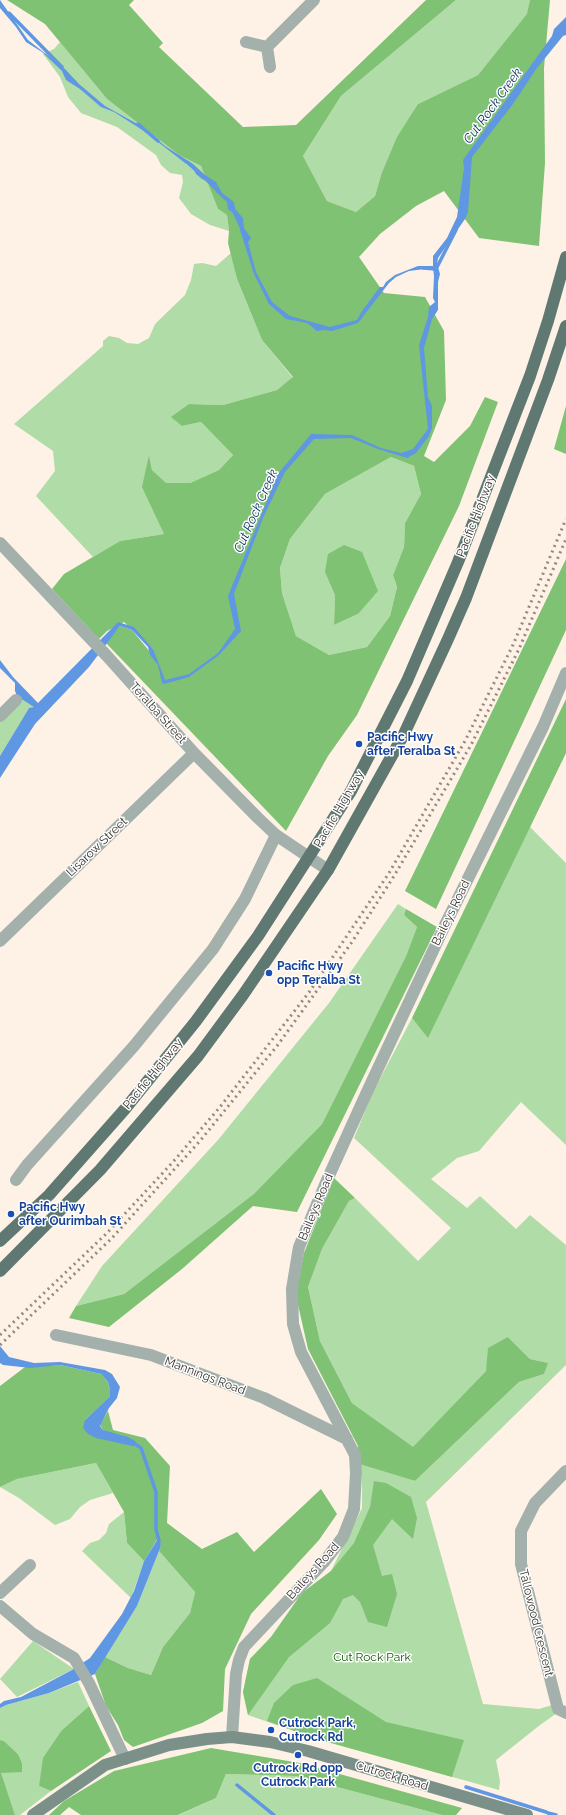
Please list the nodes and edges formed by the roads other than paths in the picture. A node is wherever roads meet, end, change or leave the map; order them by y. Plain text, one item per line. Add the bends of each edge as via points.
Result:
1 (314, 0) edge
2 (246, 42) dead end
3 (267, 47) junction
4 (270, 67) dead end
5 (566, 256) edge
6 (566, 326) edge
7 (0, 543) edge
8 (566, 673) edge
9 (16, 700) dead end
10 (0, 716) edge
11 (194, 753) junction
12 (276, 835) junction
13 (310, 857) junction
14 (328, 870) junction
15 (0, 941) edge
16 (16, 1180) dead end
17 (0, 1241) edge
18 (0, 1271) edge
19 (56, 1335) dead end
20 (347, 1439) junction
21 (566, 1471) edge
22 (30, 1565) dead end
23 (0, 1593) edge
24 (0, 1606) edge
25 (566, 1713) edge
26 (232, 1737) junction
27 (125, 1759) junction
28 (33, 1815) edge
29 (527, 1815) edge

1 - 3 street
2 - 3 street
3 - 4 street
5 - 13 main road, Pacific Highway via 530,376 452,576 407,681 351,791
6 - 14 main road, Pacific Highway via 548,380 454,626 404,734
7 - 11 street, Teralba Street
8 - 20 street, Baileys Road via 543,727 445,925 367,1092 299,1247 292,1289 293,1324 301,1352
9 - 10 street
11 - 12 street, Teralba Street
11 - 15 street, Lisarow Street
12 - 13 street, Teralba Street
12 - 16 street via 245,899 213,949 134,1046
13 - 14 street, Teralba Street
13 - 17 main road, Pacific Highway via 258,936 196,1021 125,1109 49,1195
14 - 18 main road, Pacific Highway via 243,995 194,1061 100,1170
19 - 20 street, Mannings Road via 152,1355 264,1398
20 - 26 street, Baileys Road via 355,1455 354,1509 343,1537 324,1562 244,1647 236,1674
21 - 25 street, Tallowood Crescent via 535,1503 521,1531 521,1564 558,1709
22 - 23 street
24 - 27 street via 33,1634 74,1658 89,1683
26 - 27 street, Cutrock Road via 188,1741
26 - 29 street, Cutrock Road via 308,1751
27 - 28 street, Cutrock Road via 105,1765

